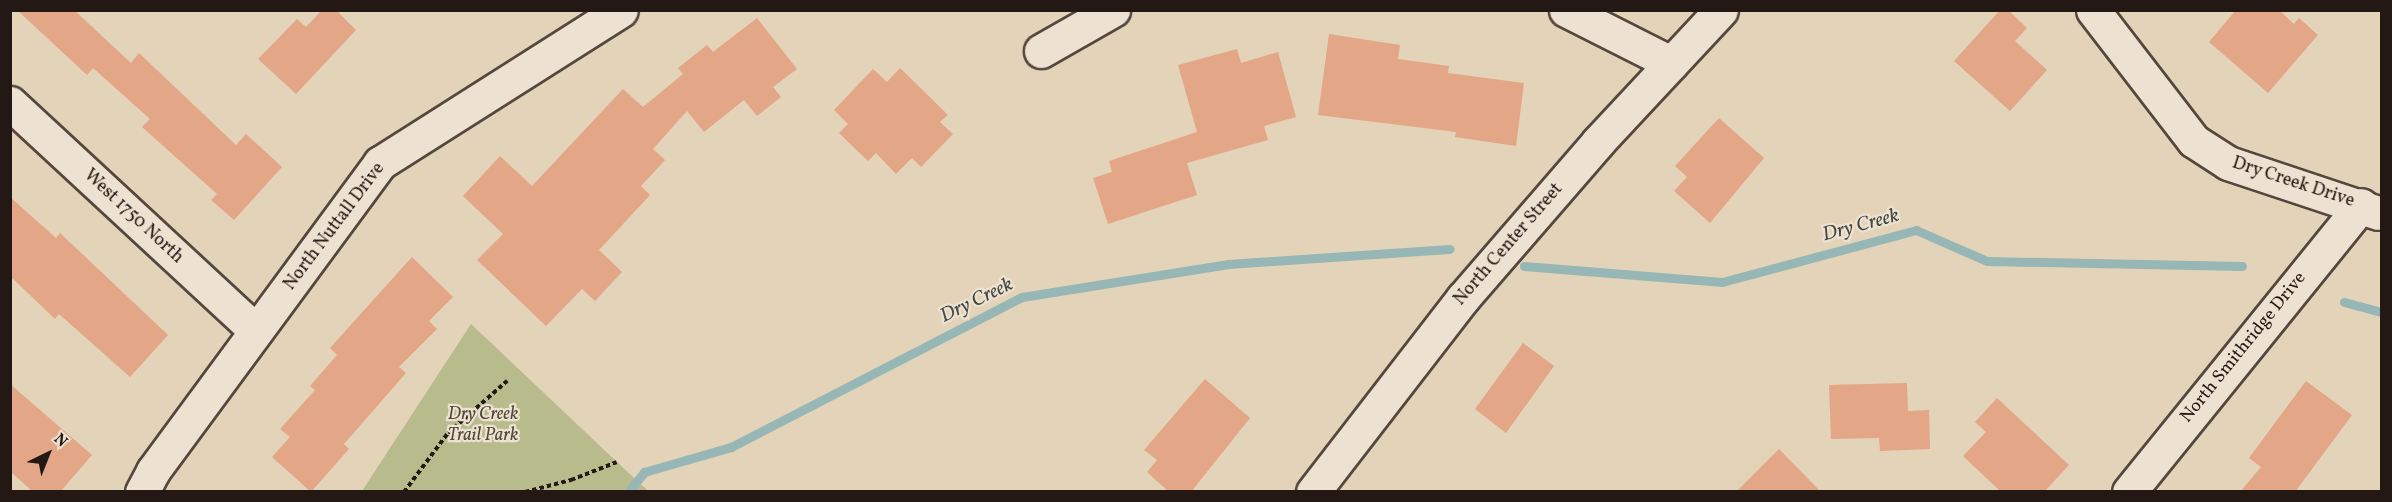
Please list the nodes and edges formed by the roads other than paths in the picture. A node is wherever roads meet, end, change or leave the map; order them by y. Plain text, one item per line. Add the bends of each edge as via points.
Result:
1 (621, 10) edge
2 (1113, 10) edge
3 (1566, 10) edge
4 (1721, 10) edge
5 (2093, 10) edge
6 (1041, 51) dead end
7 (1671, 63) junction
8 (10, 103) edge
9 (2371, 210) edge
10 (256, 331) junction
11 (142, 492) edge
12 (1312, 492) edge
13 (2128, 492) edge

1 - 10 street, North Nuttall Drive via 380,163
2 - 6 street
3 - 7 street
4 - 7 street, North Center Street
5 - 9 street, Dry Creek Drive via 2194,141 2228,163
7 - 12 street, North Center Street via 1449,315
8 - 10 street, West 1750 North
9 - 13 street, North Smithridge Drive
10 - 11 street, North Nuttall Drive via 153,471

